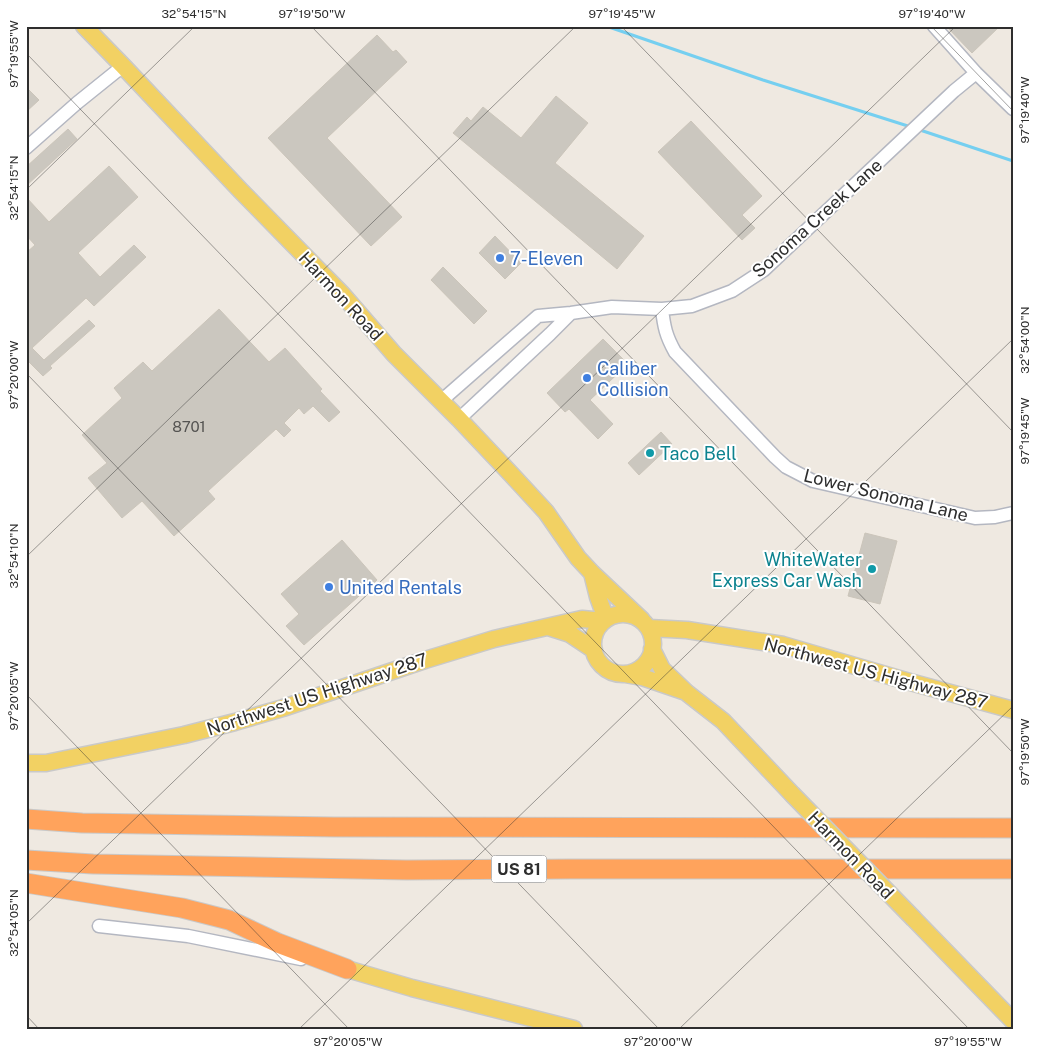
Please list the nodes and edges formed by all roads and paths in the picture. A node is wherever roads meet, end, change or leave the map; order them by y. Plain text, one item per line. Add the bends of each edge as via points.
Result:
1 (84, 26) edge
2 (934, 26) edge
3 (123, 66) junction
4 (976, 73) junction
5 (1013, 109) edge
6 (26, 148) edge
7 (662, 309) junction
8 (571, 313) junction
9 (441, 401) junction
10 (459, 419) junction
11 (1013, 513) edge
12 (592, 573) junction
13 (605, 620) junction
14 (645, 624) junction
15 (546, 626) junction
16 (594, 650) junction
17 (652, 650) junction
18 (615, 672) junction
19 (687, 693) junction
20 (1013, 710) edge
21 (26, 763) edge
22 (26, 819) edge
23 (1013, 828) edge
24 (26, 860) edge
25 (1013, 869) edge
26 (26, 883) edge
27 (99, 926) dead end
28 (347, 969) junction
29 (1013, 1021) edge
30 (574, 1029) edge

1 - 3 main road, Harmon Road
2 - 4 street
3 - 6 street
3 - 9 main road, Harmon Road
4 - 5 street
4 - 7 street, Sonoma Creek Lane via 764,270 732,291 692,306
7 - 8 street, Sonoma Creek Lane via 612,307
7 - 11 street, Lower Sonoma Lane via 665,330 675,352 786,467 813,481 974,518 995,518
8 - 9 street, Sonoma Creek Lane via 538,316
8 - 10 street
9 - 10 main road, Harmon Road
10 - 12 main road, Harmon Road via 546,512
12 - 13 main road, Harmon Road
12 - 14 main road, Harmon Road
13 - 14 main road, Northwest US Highway 287 via 624,614
13 - 15 main road, Northwest US Highway 287 via 582,619
13 - 16 main road via 597,629
14 - 17 main road via 652,635
14 - 20 main road, Northwest US Highway 287 via 782,645
15 - 16 main road via 570,634
15 - 21 main road, Northwest US Highway 287 via 425,660 235,722 46,763
16 - 18 main road via 598,660
17 - 18 main road via 639,669 623,674
17 - 19 main road, Harmon Road via 662,669
18 - 19 main road, Harmon Road via 642,677
19 - 29 main road, Harmon Road, bridge via 730,728
22 - 23 highway via 82,823 334,827
24 - 25 highway, US 81 via 407,870
26 - 28 highway via 209,914
27 - 28 street via 188,936
28 - 30 main road

